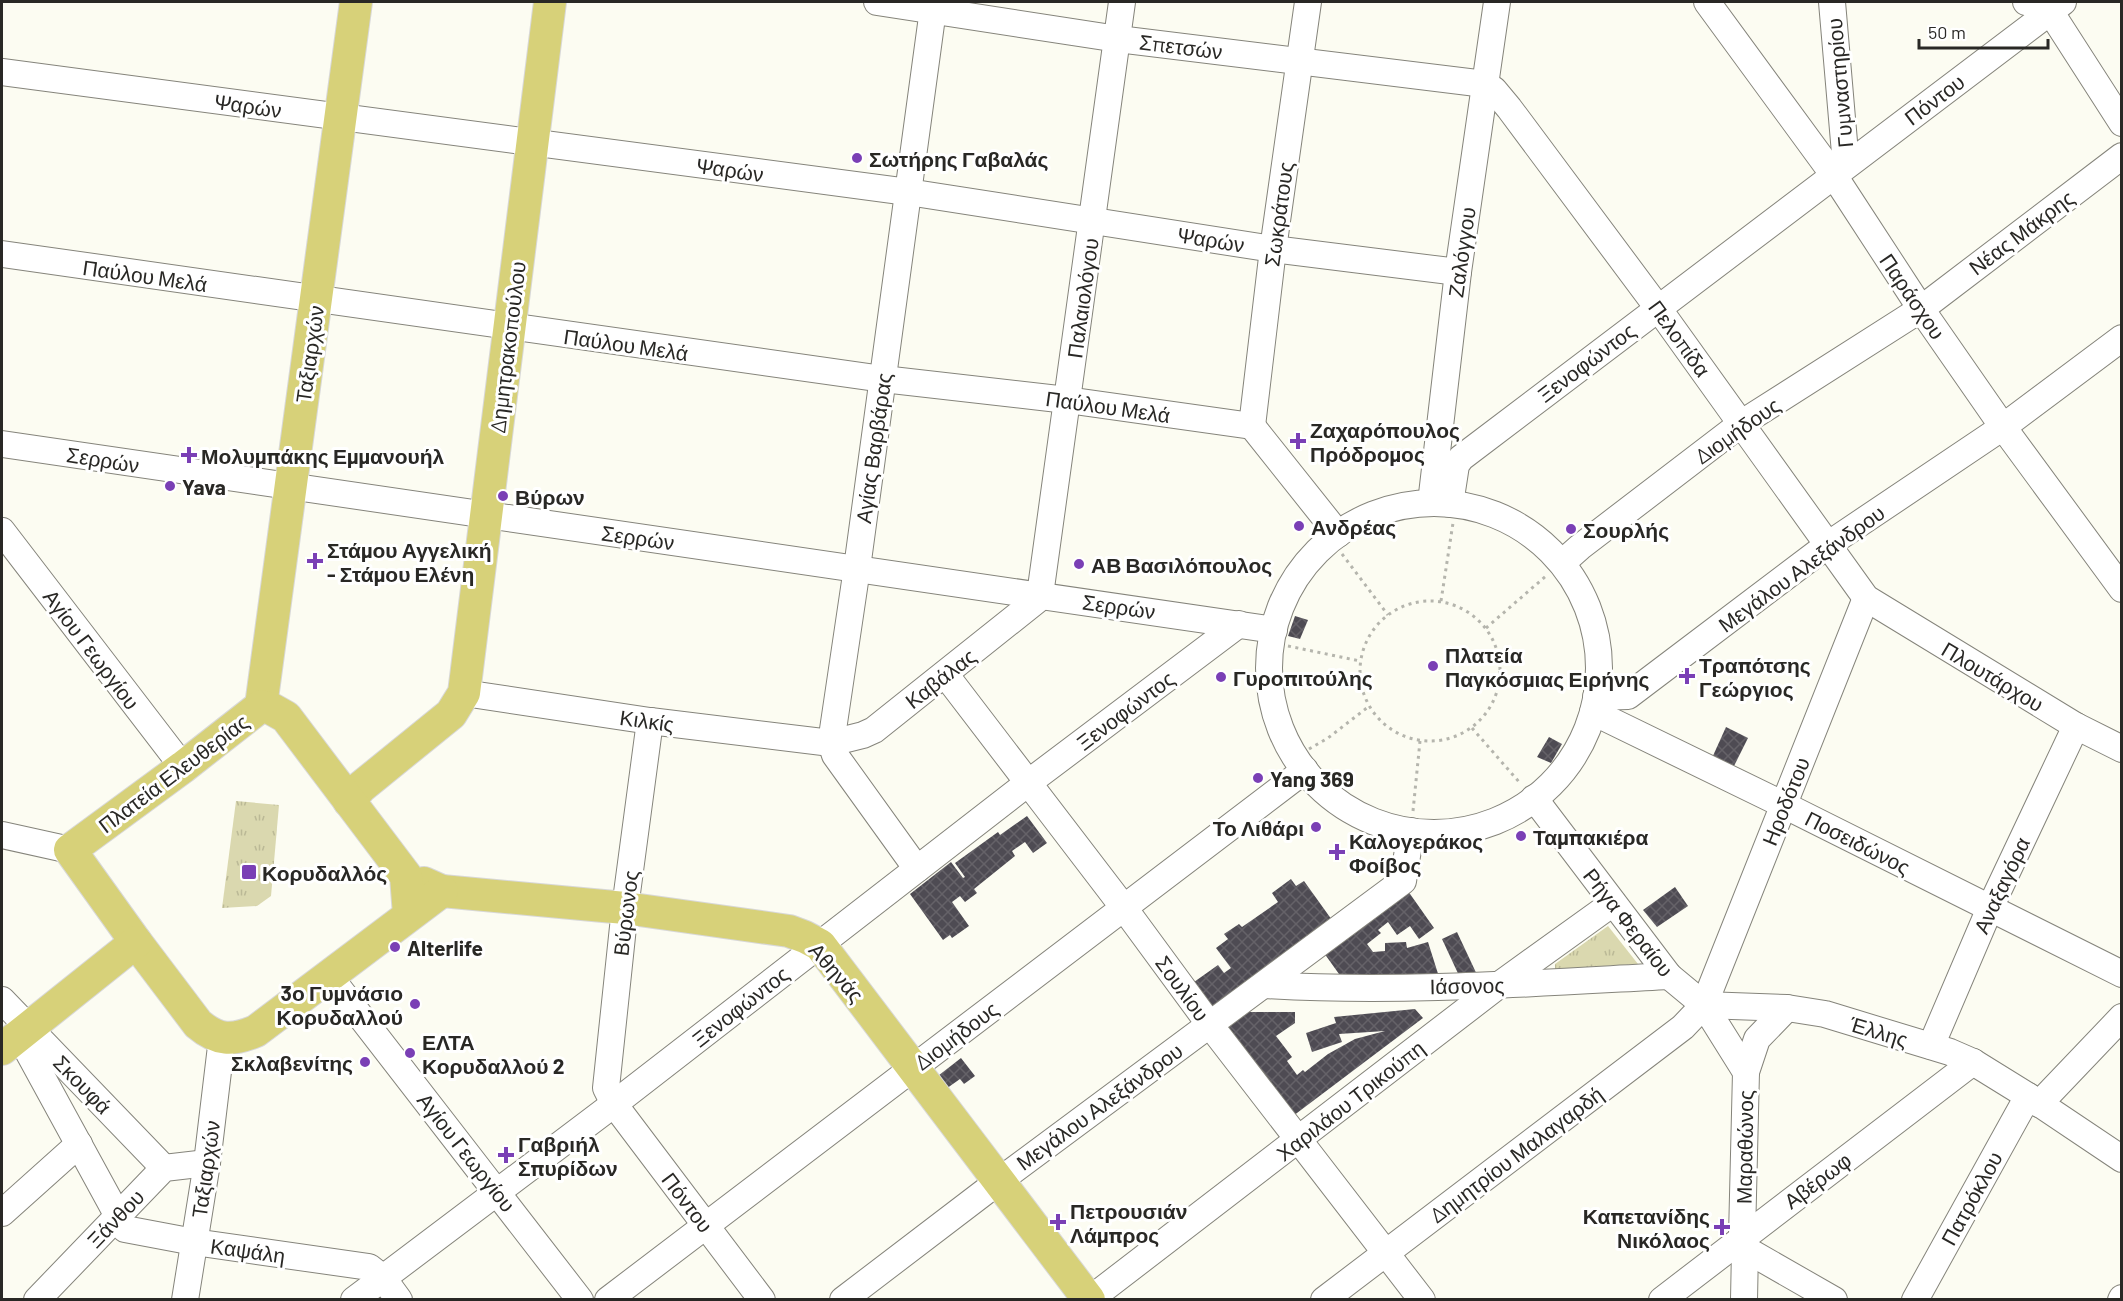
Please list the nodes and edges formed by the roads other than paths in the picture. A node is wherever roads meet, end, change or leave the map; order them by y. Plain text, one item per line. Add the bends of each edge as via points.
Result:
1 (356, 2) edge
2 (550, 2) edge
3 (877, 2) edge
4 (1122, 2) edge
5 (1308, 2) edge
6 (1497, 2) edge
7 (1707, 2) edge
8 (1832, 2) edge
9 (2042, 4) edge
10 (933, 5) edge
11 (1118, 39) junction
12 (1300, 61) junction
13 (2, 72) edge
14 (1485, 84) junction
15 (340, 117) junction
16 (2121, 123) edge
17 (533, 143) junction
18 (2121, 156) edge
19 (1840, 169) junction
20 (908, 192) junction
21 (1093, 221) junction
22 (1273, 249) junction
23 (2, 254) edge
24 (1458, 272) junction
25 (316, 299) junction
26 (1658, 308) junction
27 (1921, 309) junction
28 (510, 327) junction
29 (2121, 338) edge
30 (883, 379) junction
31 (1067, 400) junction
32 (1742, 423) junction
33 (1252, 426) junction
34 (2003, 427) junction
35 (2, 444) edge
36 (1446, 464) junction
37 (291, 488) junction
38 (1446, 504) junction
39 (486, 515) junction
40 (2, 531) edge
41 (1334, 537) junction
42 (1828, 544) junction
43 (2113, 559) edge
44 (1562, 563) junction
45 (857, 568) junction
46 (2121, 589) edge
47 (1040, 595) junction
48 (1866, 598) junction
49 (1239, 624) junction
50 (1273, 636) junction
51 (945, 674) junction
52 (464, 693) junction
53 (1596, 699) junction
54 (261, 706) junction
55 (650, 720) junction
56 (2076, 726) junction
57 (831, 743) junction
58 (2121, 749) edge
59 (1300, 764) junction
60 (183, 767) junction
61 (1028, 783) junction
62 (1534, 798) junction
63 (349, 801) junction
64 (1784, 805) junction
65 (1411, 831) junction
66 (2, 835) edge
67 (70, 850) junction
68 (917, 869) junction
69 (406, 876) junction
70 (442, 891) junction
71 (1613, 903) junction
72 (626, 908) junction
73 (1124, 908) junction
74 (1990, 908) junction
75 (409, 915) junction
76 (136, 942) junction
77 (820, 945) junction
78 (2121, 974) edge
79 (1668, 976) junction
80 (330, 977) junction
81 (1265, 985) junction
82 (1499, 985) junction
83 (2, 1000) edge
84 (1704, 1005) junction
85 (1786, 1008) junction
86 (2121, 1017) edge
87 (1210, 1024) junction
88 (17, 1037) edge
89 (222, 1038) junction
90 (1931, 1046) junction
91 (1973, 1062) junction
92 (913, 1068) junction
93 (1746, 1071) junction
94 (2033, 1100) junction
95 (614, 1104) junction
96 (1299, 1138) junction
97 (79, 1144) junction
98 (2121, 1159) edge
99 (207, 1163) junction
100 (164, 1168) junction
101 (999, 1180) junction
102 (498, 1191) junction
103 (2, 1213) edge
104 (117, 1215) junction
105 (705, 1226) junction
106 (194, 1242) junction
107 (1744, 1242) junction
108 (1386, 1252) junction
109 (383, 1278) junction
110 (37, 1299) edge
111 (185, 1299) edge
112 (354, 1299) edge
113 (399, 1299) edge
114 (580, 1299) edge
115 (608, 1299) edge
116 (762, 1299) edge
117 (843, 1299) edge
118 (1089, 1299) edge
119 (1324, 1299) edge
120 (1422, 1299) edge
121 (1662, 1299) edge
122 (1744, 1299) edge
123 (1834, 1299) edge
124 (1915, 1299) edge

1 - 15 main road, Ταξιαρχών
2 - 17 main road, Δημητρακοπούλου
3 - 10 street, Σπετσών
4 - 11 street, Παλαιολόγου
5 - 12 street, Σωκράτους
6 - 14 street, Ζαλόγγου
7 - 19 street, Παράσχου
8 - 19 street, Γυμναστηρίου
9 - 16 street
9 - 19 street, Πόντου
10 - 11 street, Σπετσών
10 - 20 street, Αγίας Βαρβάρας
11 - 12 street, Σπετσών
11 - 21 street, Παλαιολόγου
12 - 14 street, Σπετσών
12 - 22 street, Σωκράτους
13 - 15 street, Ψαρών
14 - 24 street, Ζαλόγγου
14 - 26 street, Πελοπίδα via 1509,108
15 - 17 street, Ψαρών
15 - 25 main road, Ταξιαρχών
17 - 20 street, Ψαρών
17 - 28 main road, Δημητρακοπούλου
18 - 27 street, Νέας Μάκρης
19 - 26 street, Ξενοφώντος
19 - 27 street, Παράσχου
20 - 21 street, Ψαρών
20 - 30 street, Αγίας Βαρβάρας
21 - 22 street, Ψαρών
21 - 31 street, Παλαιολόγου
22 - 24 street, Ψαρών
22 - 33 street, Σωκράτους
23 - 25 street, Παύλου Μελά
24 - 36 street, Ζαλόγγου
25 - 28 street, Παύλου Μελά
25 - 37 main road, Ταξιαρχών
26 - 32 street, Πελοπίδα
26 - 36 street, Ξενοφώντος via 1461,458
27 - 32 street, Διομήδους
27 - 34 street, Παράσχου
28 - 30 street, Παύλου Μελά
28 - 39 main road, Δημητρακοπούλου
29 - 34 street, Μεγάλου Αλεξάνδρου
30 - 31 street, Παύλου Μελά
30 - 45 street, Αγίας Βαρβάρας
31 - 33 street, Παύλου Μελά
31 - 47 street, Παλαιολόγου
32 - 42 street, Πελοπίδα
32 - 44 street, Διομήδους
33 - 41 street
34 - 42 street, Μεγάλου Αλεξάνδρου
34 - 43 street, Παράσχου
35 - 37 street, Σερρών
36 - 38 street
37 - 39 street, Σερρών
37 - 54 main road, Ταξιαρχών
38 - 41 street via 1406,505 1382,512
38 - 44 street via 1487,511 1515,524
39 - 45 street, Σερρών
39 - 52 main road, Δημητρακοπούλου
40 - 60 street, Αγίου Γεωργίου
41 - 50 street via 1301,571 1280,609
42 - 48 street, Πελοπίδα
42 - 53 street, Μεγάλου Αλεξάνδρου via 1628,696
43 - 46 street, Παράσχου
44 - 53 street via 1589,609 1596,635
45 - 47 street, Σερρών
45 - 57 street, Αγίας Βαρβάρας
47 - 49 street, Σερρών
47 - 51 street, Καβάλας
48 - 56 street, Πλουτάρχου
48 - 64 street, Ηροδότου
49 - 50 street, Σερρών
49 - 61 street, Ξενοφώντος
50 - 59 street via 1270,674 1276,713
51 - 57 street, Καβάλας via 874,730
51 - 61 street, Σουλίου
52 - 55 street, Κιλκίς
52 - 63 main road via 451,714
53 - 62 street via 1580,745 1560,774
53 - 64 street, Ποσειδώνος
54 - 60 main road, Πλατεία Ελευθερίας
54 - 63 main road, Πλατεία Ελευθερίας via 286,717
55 - 57 street, Κιλκίς
55 - 72 street, Βύρωνος
56 - 58 street, Πλουτάρχου
56 - 74 street, Αναξαγόρα
57 - 68 street via 835,755
59 - 65 street via 1348,808
59 - 73 street, Διομήδους
60 - 67 main road, Πλατεία Ελευθερίας
61 - 68 street, Ξενοφώντος
61 - 73 street, Σουλίου
62 - 65 street via 1512,813 1480,825 1437,832
62 - 71 street, Ρήγα Φεραίου
63 - 69 main road, Πλατεία Ελευθερίας
64 - 74 street, Ποσειδώνος
64 - 84 street, Ηροδότου
65 - 81 street, Μεγάλου Αλεξάνδρου via 1403,881
66 - 67 street
67 - 76 main road
68 - 77 street, Ξενοφώντος
69 - 70 main road, Αθηνάς
69 - 75 main road
70 - 72 main road, Αθηνάς
70 - 75 main road
71 - 79 street, Ρήγα Φεραίου
71 - 82 street, Χαριλάου Τρικούπη
72 - 77 main road, Αθηνάς via 789,931
72 - 95 street, Βύρωνος via 606,1088
73 - 87 street, Σουλίου
73 - 92 street, Διομήδους
74 - 78 street, Ποσειδώνος
74 - 90 street, Αναξαγόρα
75 - 80 main road
76 - 88 main road
76 - 89 main road via 198,1024
77 - 92 main road, Αθηνάς
77 - 95 street, Ξενοφώντος
79 - 82 street, Ιάσονος
79 - 84 street, Ρήγα Φεραίου
80 - 89 main road via 256,1030 241,1037
80 - 102 street, Αγίου Γεωργίου
81 - 82 street, Ιάσονος
81 - 87 street, Μεγάλου Αλεξάνδρου
82 - 96 street, Χαριλάου Τρικούπη
83 - 88 street, Σκουφά
84 - 85 street, Έλλης
84 - 93 street, Ρήγα Φεραίου
84 - 108 street, Δημητρίου Μαλαγαρδή via 1683,1027
85 - 90 street, Έλλης via 1826,1014
85 - 93 street, Μαραθώνος via 1756,1039
86 - 94 street, Πατρόκλου
87 - 96 street, Σουλίου
87 - 101 street, Μεγάλου Αλεξάνδρου
88 - 97 street, Σκουφά
88 - 100 street, Σκουφά
89 - 99 street, Ταξιαρχών
90 - 91 street, Έλλης
91 - 94 street, Έλλης
91 - 107 street, Αβέρωφ
92 - 101 main road, Αθηνάς
92 - 105 street, Διομήδους
93 - 107 street, Μαραθώνος
94 - 98 street, Έλλης
94 - 124 street, Πατρόκλου
95 - 102 street, Ξενοφώντος
95 - 105 street, Πόντου
96 - 108 street, Σουλίου
96 - 118 street, Χαριλάου Τρικούπη
97 - 103 street
97 - 104 street, Σκουφά
99 - 100 street
99 - 106 street, Ταξιαρχών
100 - 104 street, Ξάνθου
101 - 117 street, Μεγάλου Αλεξάνδρου
101 - 118 main road, Αθηνάς
102 - 109 street, Ξενοφώντος
102 - 114 street, Αγίου Γεωργίου
104 - 106 street, Καψάλη via 125,1229
104 - 110 street, Ξάνθου
105 - 115 street, Διομήδους
105 - 116 street, Πόντου
106 - 109 street, Καψάλη via 369,1267
106 - 111 street, Ταξιαρχών
107 - 121 street, Αβέρωφ
107 - 122 street, Μαραθώνος
107 - 123 street
108 - 119 street, Δημητρίου Μαλαγαρδή
108 - 120 street, Σουλίου
109 - 112 street, Ξενοφώντος
109 - 113 street

